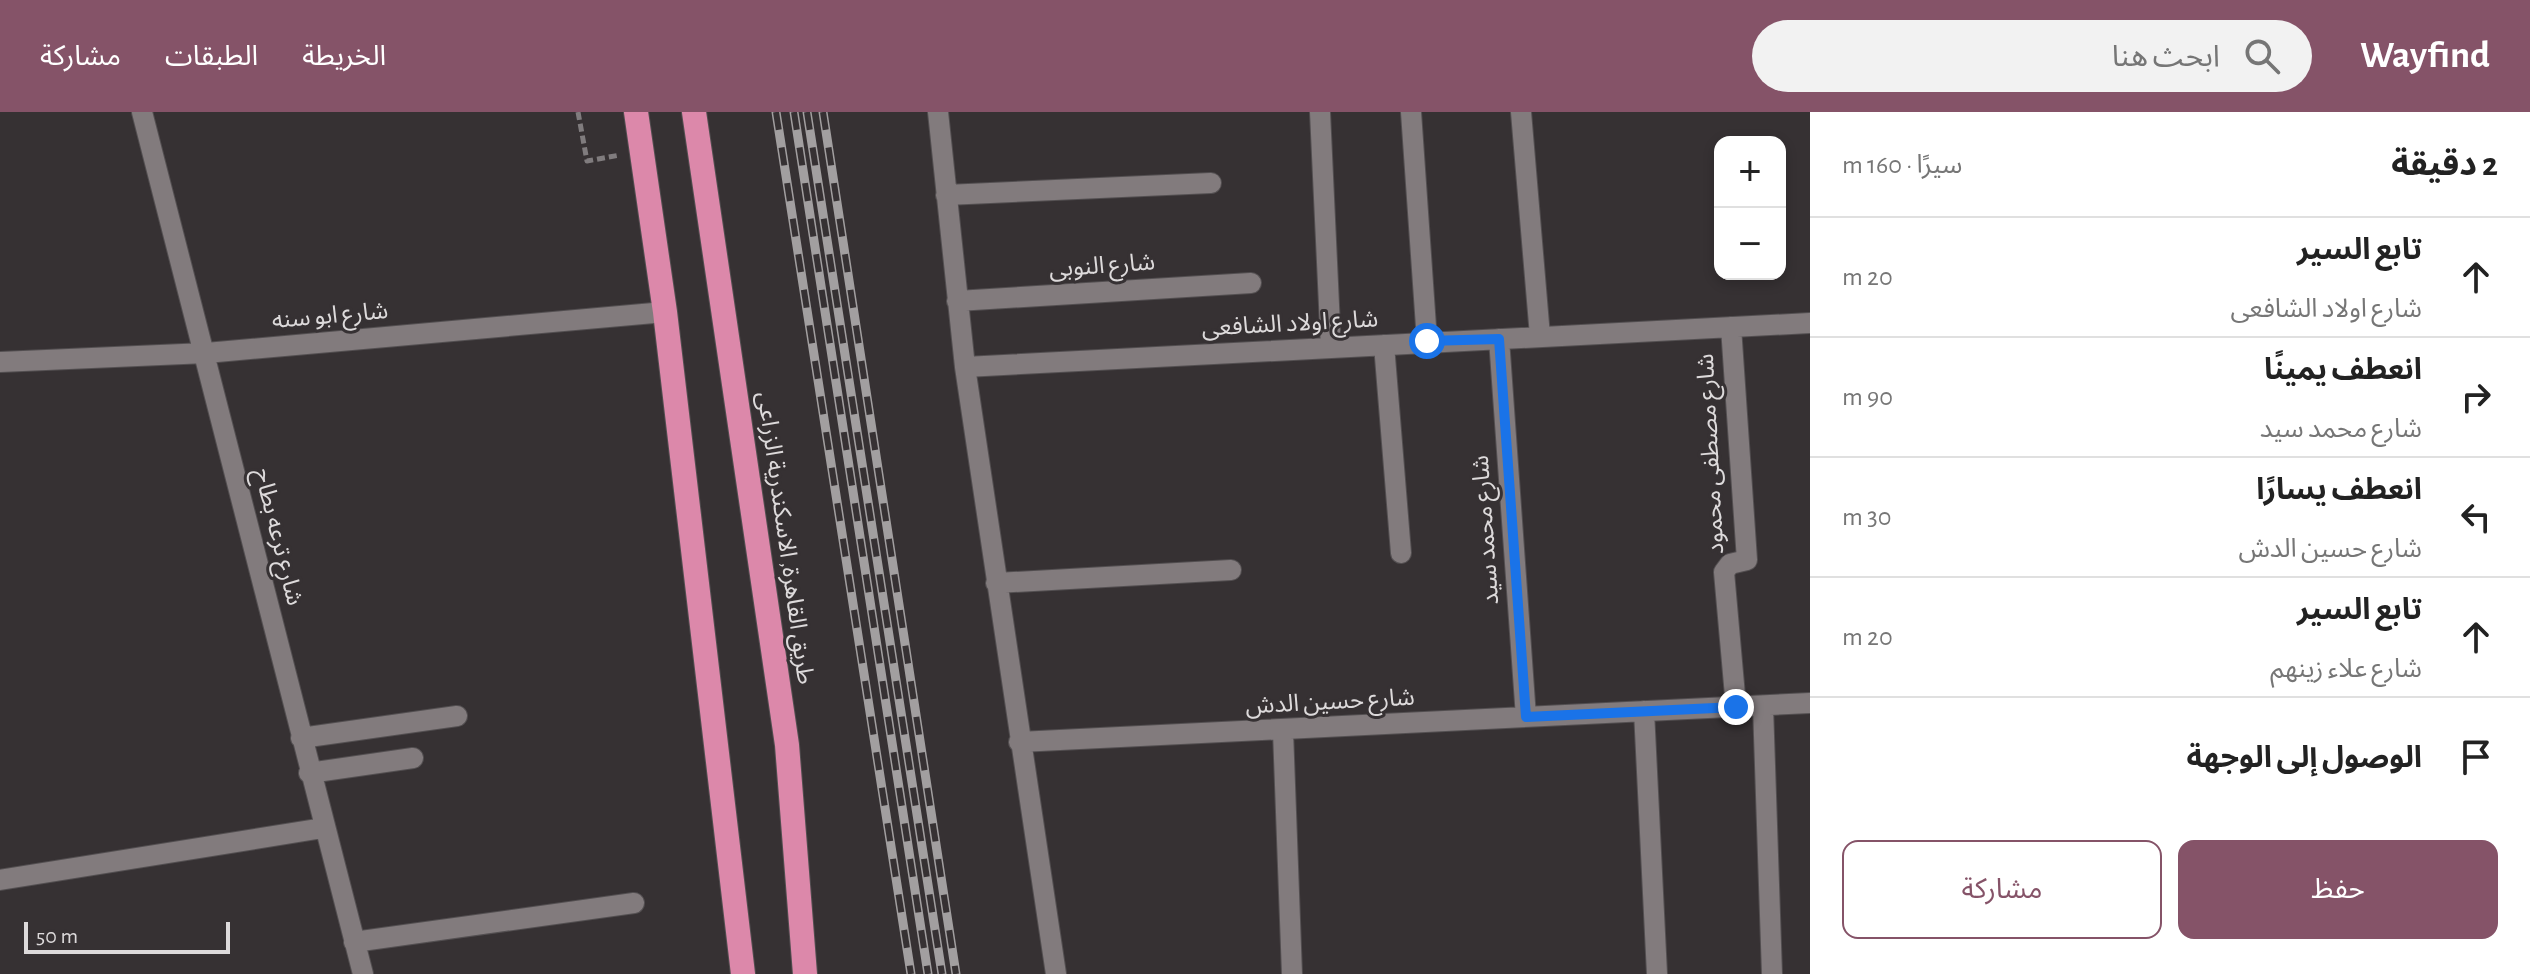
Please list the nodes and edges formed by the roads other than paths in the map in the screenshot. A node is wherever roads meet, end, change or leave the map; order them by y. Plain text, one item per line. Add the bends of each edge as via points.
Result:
1 (142, 112) edge
2 (636, 112) edge
3 (694, 112) edge
4 (938, 112) edge
5 (1320, 112) edge
6 (1411, 112) edge
7 (1521, 112) edge
8 (1211, 183) dead end
9 (946, 195) junction
10 (1251, 283) dead end
11 (957, 301) junction
12 (665, 312) junction
13 (1810, 323) edge
14 (1731, 327) junction
15 (1540, 336) junction
16 (1499, 339) junction
17 (1427, 341) junction
18 (1384, 345) junction
19 (1331, 348) junction
20 (206, 353) junction
21 (0, 362) edge
22 (965, 367) junction
23 (1401, 553) dead end
24 (1231, 570) dead end
25 (996, 583) junction
26 (1810, 703) edge
27 (1763, 706) junction
28 (1736, 707) junction
29 (1644, 711) junction
30 (457, 716) dead end
31 (1526, 717) junction
32 (1283, 731) junction
33 (301, 738) junction
34 (1019, 742) junction
35 (413, 758) dead end
36 (309, 773) junction
37 (323, 828) junction
38 (0, 880) edge
39 (634, 903) dead end
40 (354, 942) junction
41 (363, 974) edge
42 (743, 974) edge
43 (805, 974) edge
44 (1056, 974) edge
45 (1292, 974) edge
46 (1657, 974) edge
47 (1772, 974) edge

1 - 20 street, شارع ترعه بطاح
2 - 12 highway
3 - 43 highway, طريق القاهرة, الاسكندرية الزراعى via 787,745
4 - 9 street
5 - 19 street
6 - 17 street
7 - 15 street
8 - 9 street
9 - 11 street
10 - 11 street, شارع النوبى
11 - 22 street
12 - 20 street, شارع ابو سنه
12 - 42 highway
13 - 14 street, شارع اولاد الشافعى
14 - 15 street, شارع اولاد الشافعى
14 - 28 street, شارع مصطفى محمود via 1747,557 1724,572
15 - 16 street, شارع اولاد الشافعى
16 - 17 street, شارع اولاد الشافعى
16 - 31 street, شارع محمد سيد
17 - 18 street, شارع اولاد الشافعى
18 - 19 street, شارع اولاد الشافعى
18 - 23 street
19 - 22 street, شارع اولاد الشافعى
20 - 21 street, شارع ابو سنه
20 - 33 street, شارع ترعه بطاح
22 - 25 street
24 - 25 street
25 - 34 street
26 - 27 street, شارع حسين الدش
27 - 28 street, شارع حسين الدش
27 - 47 street
28 - 29 street, شارع حسين الدش
29 - 31 street, شارع حسين الدش
29 - 46 street
30 - 33 street
31 - 32 street, شارع حسين الدش
32 - 34 street, شارع حسين الدش
32 - 45 street
33 - 36 street, شارع ترعه بطاح
34 - 44 street
35 - 36 street
36 - 37 street, شارع ترعه بطاح
37 - 38 street
37 - 40 street, شارع ترعه بطاح
39 - 40 street
40 - 41 street, شارع ترعه بطاح

